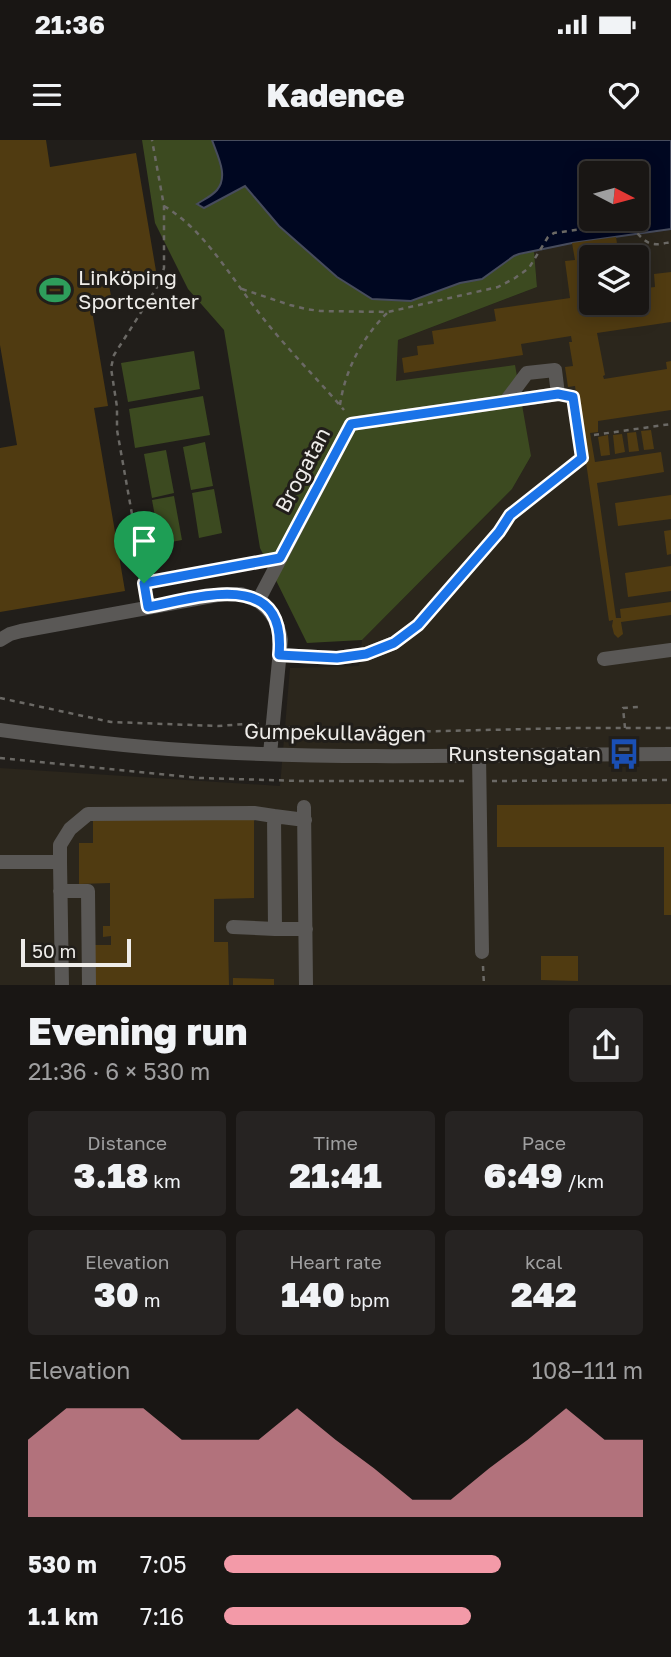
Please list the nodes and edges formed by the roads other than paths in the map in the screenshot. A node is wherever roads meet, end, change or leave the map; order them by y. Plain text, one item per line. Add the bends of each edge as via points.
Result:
1 (506, 401) junction
2 (499, 532) road end
3 (258, 601) junction
4 (0, 640) edge
5 (671, 650) edge
6 (279, 655) junction
7 (604, 659) dead end
8 (0, 730) edge
9 (270, 754) junction
10 (671, 754) edge
11 (479, 755) junction
12 (274, 816) junction
13 (0, 862) edge
14 (60, 862) junction
15 (60, 891) junction
16 (233, 927) dead end
17 (275, 929) junction
18 (306, 929) junction
19 (482, 952) road end
20 (62, 985) edge
21 (89, 985) edge
22 (306, 985) edge

1 - 1 street, Brogatan via 558,394 555,370 527,373
1 - 3 street, Brogatan via 351,424
2 - 6 street via 418,625 394,643 347,657
3 - 4 street via 233,593 21,631
3 - 6 street via 268,608 279,628
5 - 7 street
6 - 9 street
8 - 9 street, Gumpekullavägen via 156,749
9 - 11 street, Gumpekullavägen
10 - 11 street, Gumpekullavägen
11 - 19 street
12 - 14 street via 88,814 60,845
12 - 17 street
12 - 18 street via 305,814
13 - 14 street
14 - 15 street
15 - 20 street
15 - 21 street via 88,891
16 - 17 street
17 - 18 street
18 - 22 street

